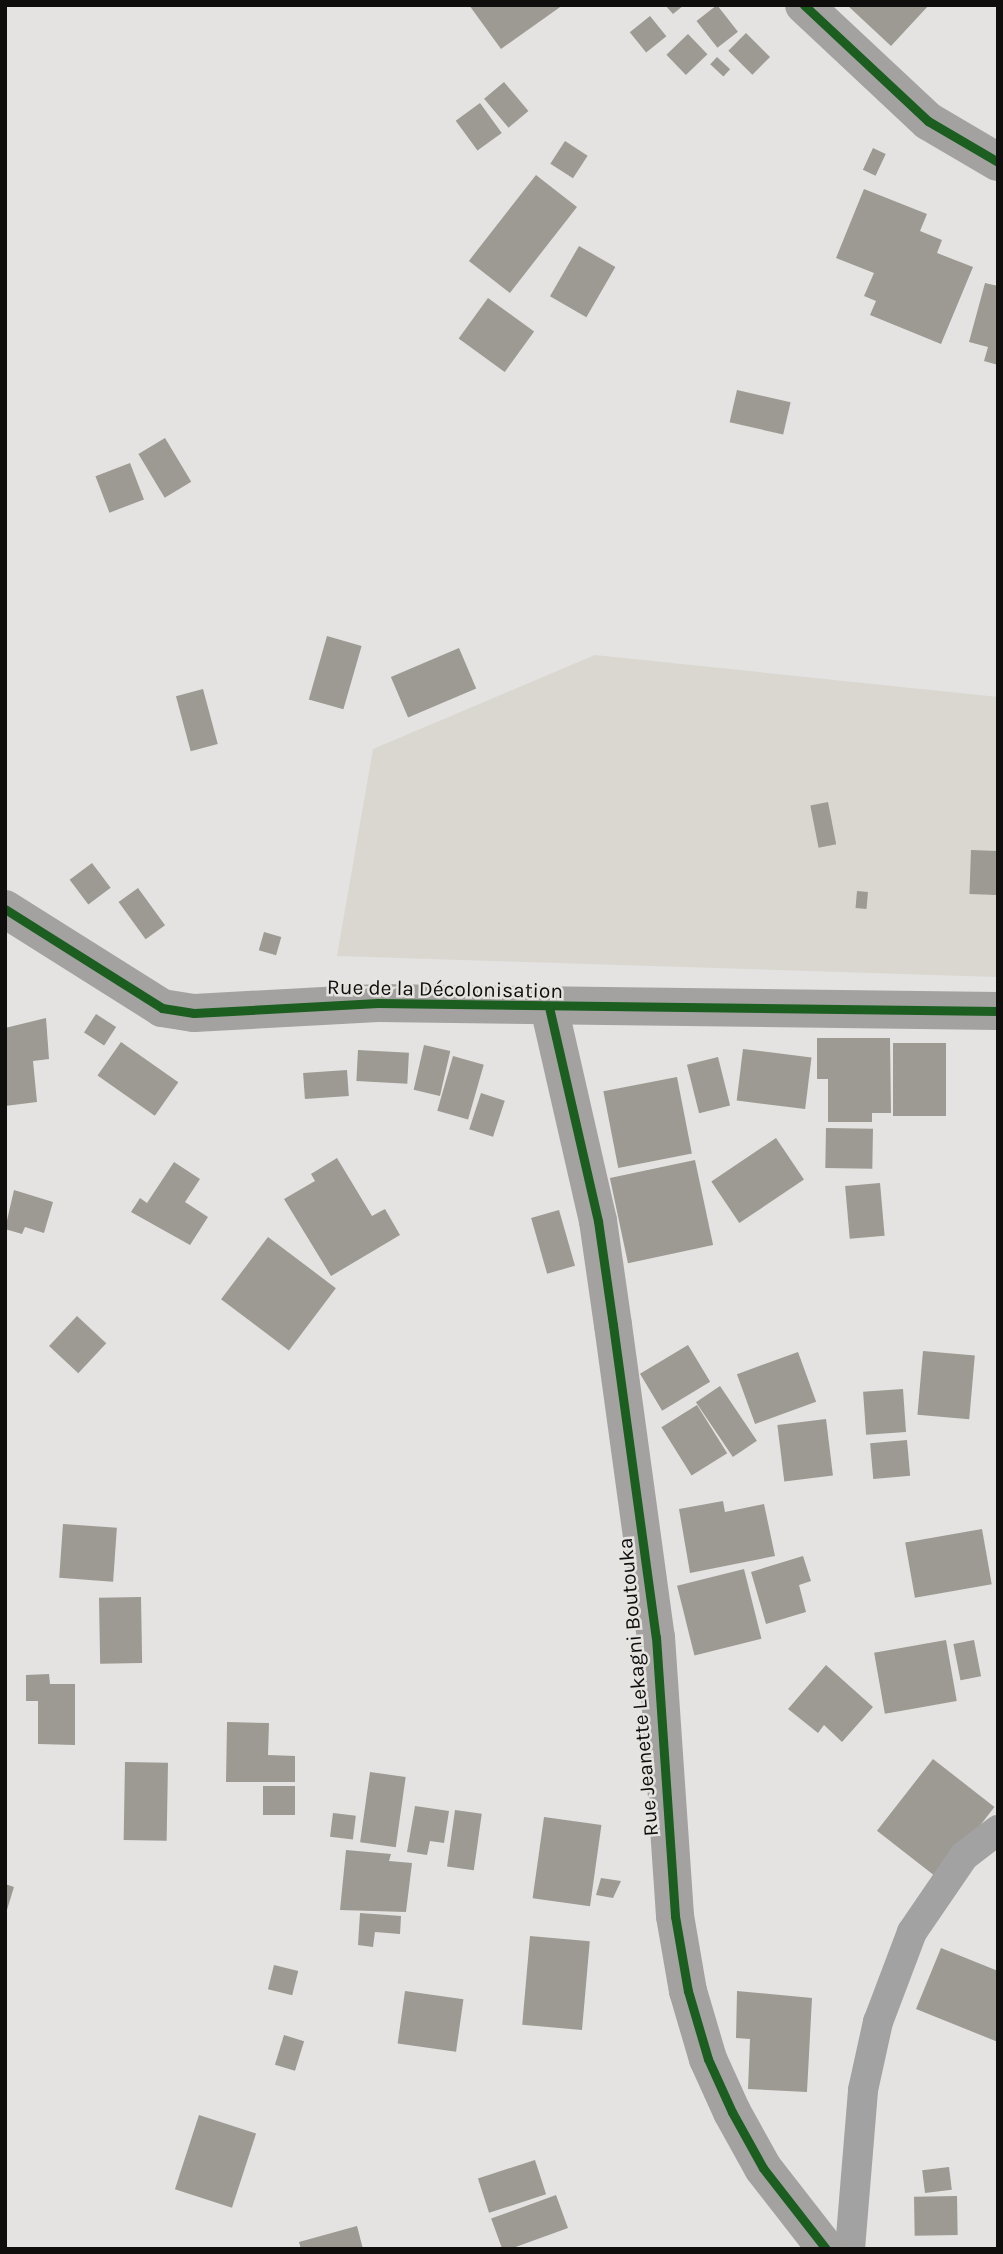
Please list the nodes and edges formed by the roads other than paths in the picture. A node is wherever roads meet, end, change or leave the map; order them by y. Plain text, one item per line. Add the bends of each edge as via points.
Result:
1 (804, 5) edge
2 (998, 162) edge
3 (5, 909) edge
4 (549, 1007) junction
5 (998, 1011) edge
6 (998, 1830) edge
7 (826, 2249) edge
8 (850, 2249) edge

1 - 2 street via 928,121
3 - 4 street, Rue de la Décolonisation via 162,1008 194,1013 365,1004
4 - 5 street, Rue de la Décolonisation
4 - 7 street, Rue Jeanette Lekagni Boutouka via 598,1221 613,1325 656,1637 675,1916 688,1991 708,2059 732,2112 763,2168
6 - 8 street via 964,1856 912,1932 878,2022 863,2090

